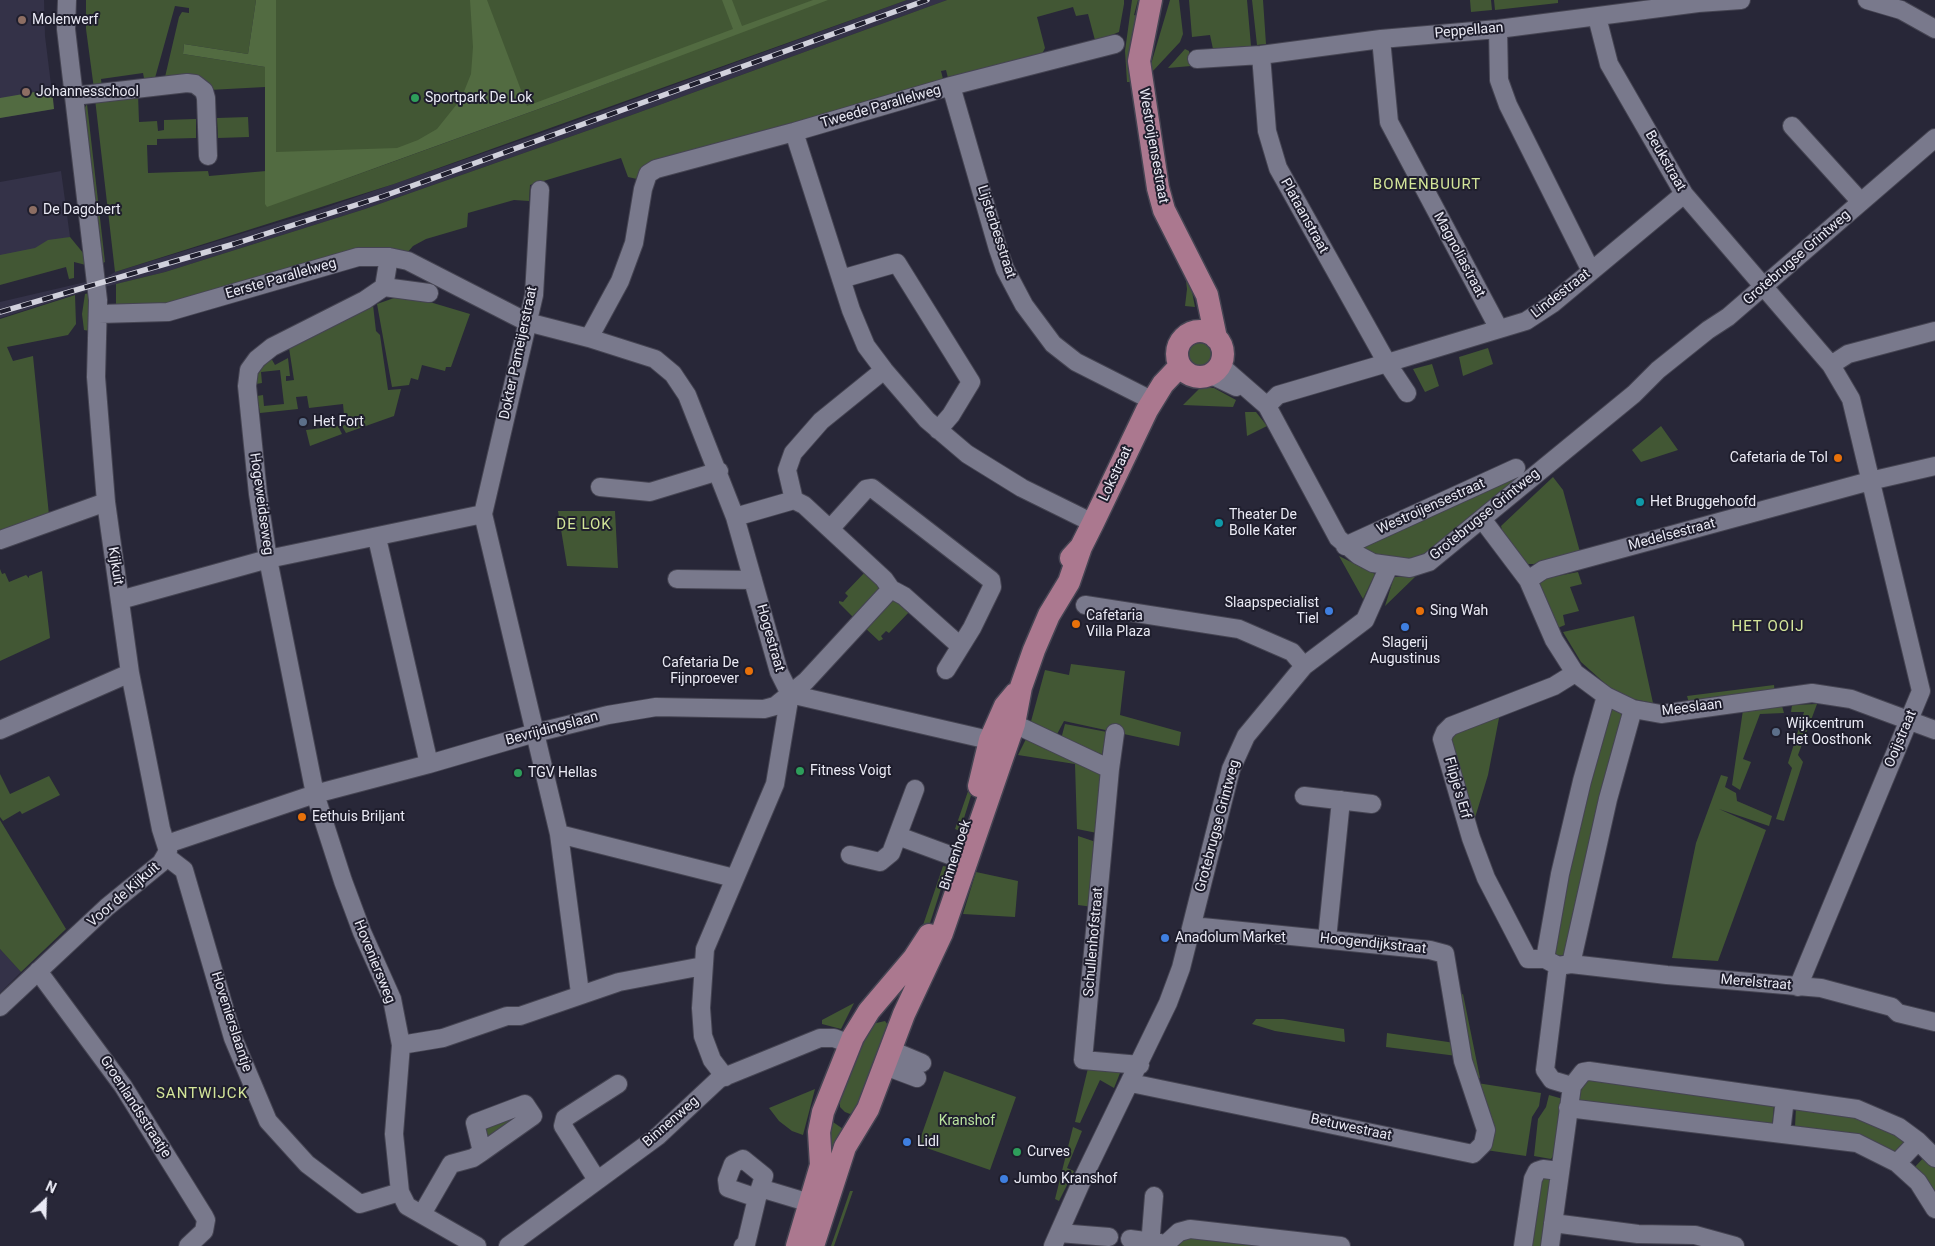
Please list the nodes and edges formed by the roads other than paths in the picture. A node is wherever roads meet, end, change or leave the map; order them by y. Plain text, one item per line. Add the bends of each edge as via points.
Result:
1 (67, 0) edge
2 (1151, 0) edge
3 (1160, 0) edge
4 (1741, 0) edge
5 (1867, 0) edge
6 (1698, 2) edge
7 (1904, 5) edge
8 (1597, 17) junction
9 (1498, 29) junction
10 (1935, 29) edge
11 (1381, 39) junction
12 (1115, 44) dead end
13 (1262, 55) junction
14 (1197, 59) dead end
15 (1140, 73) junction
16 (951, 86) junction
17 (74, 96) junction
18 (1792, 126) dead end
19 (794, 132) junction
20 (1935, 138) edge
21 (208, 156) dead end
22 (540, 190) dead end
23 (1684, 194) junction
24 (1861, 202) junction
25 (389, 257) junction
26 (1591, 270) junction
27 (841, 280) junction
28 (1764, 286) junction
29 (384, 287) junction
30 (429, 293) dead end
31 (99, 314) junction
32 (527, 322) junction
33 (1499, 330) junction
34 (1935, 331) edge
35 (1207, 335) junction
36 (589, 338) junction
37 (1387, 363) junction
38 (1831, 366) junction
39 (884, 370) junction
40 (1200, 370) junction
41 (1407, 393) dead end
42 (1153, 401) junction
43 (1263, 403) junction
44 (938, 430) junction
45 (1935, 466) edge
46 (1516, 468) dead end
47 (718, 471) junction
48 (1870, 481) junction
49 (600, 487) dead end
50 (794, 500) junction
51 (106, 502) junction
52 (483, 514) junction
53 (735, 517) junction
54 (1482, 519) junction
55 (1093, 523) junction
56 (830, 529) junction
57 (377, 538) junction
58 (0, 540) edge
59 (1345, 546) junction
60 (1081, 547) joint
61 (268, 559) junction
62 (1389, 566) junction
63 (677, 580) dead end
64 (753, 580) junction
65 (1528, 580) junction
66 (891, 589) junction
67 (120, 600) junction
68 (1085, 605) dead end
69 (959, 645) junction
70 (1304, 666) junction
71 (946, 670) dead end
72 (130, 673) junction
73 (1575, 673) junction
74 (790, 694) junction
75 (1606, 696) junction
76 (1633, 709) junction
77 (1910, 719) junction
78 (1023, 728) dead end
79 (0, 730) edge
80 (1935, 730) edge
81 (535, 733) junction
82 (1115, 733) dead end
83 (998, 742) junction
84 (429, 764) junction
85 (1110, 768) junction
86 (915, 789) dead end
87 (315, 794) junction
88 (1304, 796) dead end
89 (1341, 800) junction
90 (1372, 804) dead end
91 (559, 834) junction
92 (898, 836) junction
93 (167, 850) junction
94 (850, 855) dead end
95 (955, 857) junction
96 (734, 878) junction
97 (1192, 926) junction
98 (1327, 939) junction
99 (1558, 963) junction
100 (703, 966) junction
101 (38, 971) junction
102 (1798, 987) junction
103 (580, 993) junction
104 (0, 1007) edge
105 (869, 1011) junction
106 (1935, 1022) edge
107 (899, 1027) junction
108 (846, 1043) junction
109 (401, 1045) junction
110 (888, 1058) junction
111 (1464, 1061) joint
112 (1140, 1065) junction
113 (919, 1071) dead end
114 (725, 1076) junction
115 (618, 1084) dead end
116 (1131, 1084) junction
117 (1572, 1086) junction
118 (830, 1091) junction
119 (1785, 1099) junction
120 (1568, 1108) junction
121 (857, 1127) junction
122 (1781, 1132) junction
123 (1918, 1141) junction
124 (482, 1152) dead end
125 (1935, 1158) edge
126 (1897, 1163) junction
127 (1559, 1171) junction
128 (597, 1180) junction
129 (400, 1192) junction
130 (1154, 1196) dead end
131 (818, 1206) junction
132 (1935, 1209) edge
133 (422, 1214) junction
134 (1553, 1223) junction
135 (1638, 1234) junction
136 (1109, 1237) dead end
137 (1056, 1239) edge
138 (1130, 1239) dead end
139 (1159, 1244) edge
140 (1307, 1244) edge
141 (188, 1246) edge
142 (477, 1246) edge
143 (508, 1246) edge
144 (743, 1246) edge
145 (798, 1246) edge
146 (813, 1246) edge
147 (1341, 1246) edge
148 (1523, 1246) edge
149 (1550, 1246) edge
150 (1680, 1246) edge
151 (1734, 1246) edge

1 - 17 street, Kijkuit via 65,22
2 - 15 main road, Westroijensestraat via 1140,51
3 - 15 main road, Westroijensestraat
4 - 6 street, Peppellaan
5 - 7 street
6 - 8 street, Peppellaan
7 - 10 street
8 - 9 street, Peppellaan
8 - 23 street, Beukstraat via 1609,64
9 - 11 street, Peppellaan
9 - 26 street via 1499,80 1508,105
11 - 13 street, Peppellaan
11 - 33 street, Magnoliastraat via 1389,122
12 - 16 street, Tweede Parallelweg
13 - 14 street, Peppellaan
13 - 37 street, Plataanstraat via 1267,131 1278,168
15 - 35 main road, Westroijensestraat via 1158,188 1164,210 1195,271
16 - 19 street, Tweede Parallelweg
16 - 42 street, Lijsterbesstraat via 998,249 1024,305 1053,344 1076,362
17 - 21 street via 187,82 195,84 204,90 206,98
17 - 31 street, Kijkuit
18 - 24 street
19 - 27 street
19 - 36 street, Tweede Parallelweg via 656,169 648,174 634,243 620,281
20 - 24 street, Grotebrugse Grintweg
22 - 32 street, Dokter Pameijerstraat via 534,296
23 - 26 street, Lindestraat
23 - 28 street, Beukstraat
24 - 28 street, Grotebrugse Grintweg
25 - 29 street
25 - 31 street, Eerste Parallelweg via 358,257 168,312
25 - 32 street, Eerste Parallelweg via 408,261
26 - 33 street, Lindestraat via 1552,304 1526,320
27 - 39 street via 866,346
27 - 44 street via 897,263 970,382
28 - 38 street, Beukstraat
28 - 54 street, Grotebrugse Grintweg via 1658,370 1634,394
29 - 30 street
29 - 61 street, Hogeweidseweg via 365,300 272,346 249,370 247,386 251,429
31 - 51 street, Kijkuit via 96,377
32 - 36 street
32 - 52 street, Dokter Pameijerstraat
33 - 37 street, Lindestraat
34 - 38 street via 1848,354
35 - 40 main road, Westroijensestraat via 1222,349
35 - 40 main road via 1188,334 1179,344 1177,358
36 - 47 street, Hogestraat via 665,365 687,395
37 - 41 street
37 - 43 street, Lindestraat via 1278,395
38 - 48 street, Ooijstraat via 1851,399
39 - 44 street
39 - 50 street via 821,422 793,453 787,470
40 - 42 main road, Lokstraat
40 - 43 street
42 - 55 main road, Lokstraat
43 - 59 street
44 - 55 street via 998,475
45 - 48 street, Medelsestraat
46 - 59 street, Westroijensestraat
47 - 49 street via 650,492
47 - 53 street, Hogestraat
48 - 65 street, Medelsestraat via 1543,570
48 - 77 street, Ooijstraat via 1921,691
50 - 53 street
50 - 56 street
51 - 58 street
51 - 67 street, Kijkuit
52 - 57 street
52 - 81 street
53 - 64 street, Hogestraat
54 - 62 street, Grotebrugse Grintweg via 1429,562 1410,568
54 - 65 street, Meeslaan
55 - 60 main road, Lokstraat
56 - 66 street via 884,578
56 - 69 street via 866,489 872,488 989,578 992,587 972,628
57 - 61 street
57 - 84 street
59 - 62 street via 1373,563
60 - 83 main road, Binnenhoek via 1059,578 1049,615 1021,687 1006,706
61 - 67 street
61 - 87 street, Hogeweidseweg
62 - 70 street, Grotebrugse Grintweg via 1365,620
63 - 64 street
64 - 74 street, Hogestraat via 779,672
65 - 73 street, Meeslaan via 1554,640
66 - 69 street via 904,596
66 - 74 street, Bevrijdingslaan
67 - 72 street, Kijkuit
68 - 70 street via 1239,629 1292,652
69 - 71 street
70 - 97 street, Grotebrugse Grintweg via 1246,736 1234,761
72 - 79 street
72 - 93 street, Kijkuit
73 - 75 street, Meeslaan
73 - 99 street, Flipje's Erf via 1554,686 1451,726 1442,739 1486,878 1528,958
74 - 81 street, Bevrijdingslaan via 775,706 764,709 656,707
74 - 83 street
74 - 96 street via 775,784
75 - 76 street, Meeslaan
75 - 99 street via 1560,874
76 - 77 street, Meeslaan via 1661,714 1812,693 1851,699
76 - 99 street
77 - 80 street, Meeslaan
77 - 102 street, Ooijstraat
78 - 85 street
81 - 84 street, Bevrijdingslaan
81 - 91 street
82 - 85 street, Schullenhofstraat
83 - 95 main road, Binnenhoek via 984,771
83 - 107 main road, Binnenhoek via 942,933
84 - 87 street, Bevrijdingslaan
85 - 112 street, Schullenhofstraat via 1084,1060
86 - 92 street
87 - 93 street, Voor de Kijkuit
87 - 109 street, Hoveniersweg via 342,881 392,999
88 - 89 street
89 - 90 street
89 - 98 street
91 - 96 street
91 - 103 street
92 - 94 street via 891,853 880,862
92 - 95 street
93 - 101 street, Voor de Kijkuit
93 - 129 street, Hovenierslaantje via 184,870 233,1038 268,1120 307,1164 360,1204
95 - 105 main road, Binnenhoek via 922,947
96 - 100 street via 705,949
97 - 98 street, Hoogendijkstraat
97 - 112 street, Grotebrugse Grintweg via 1168,1003
98 - 111 street, Hoogendijkstraat via 1445,954
99 - 102 street, Merelstraat
99 - 117 street via 1545,1070 1552,1080
100 - 103 street
100 - 114 street via 703,1036 712,1060
101 - 104 street, Voor de Kijkuit
101 - 141 street, Groenlandsstraatje via 123,1086 204,1216 204,1231
102 - 106 street, Merelstraat via 1821,988
103 - 109 street via 520,1016 506,1016 443,1038
105 - 107 main road via 889,1011
105 - 108 main road, Binnenhoek
107 - 110 main road, Binnenhoek
108 - 114 street, Binnenweg via 820,1038
108 - 118 main road, Binnenhoek
109 - 129 street, Hoveniersweg via 394,1134
110 - 113 street
110 - 121 main road, Binnenhoek via 868,1109
111 - 116 street, Betuwestraat via 1486,1130 1483,1144 1473,1154
112 - 116 street, Grotebrugse Grintweg
114 - 128 street, Binnenweg via 658,1136
115 - 128 street via 566,1118 563,1126
116 - 137 street, Grotebrugse Grintweg
117 - 119 street via 1583,1072 1589,1071
117 - 120 street
118 - 121 main road via 836,1118
118 - 131 main road, Binnenhoek via 820,1124
119 - 122 street
119 - 123 street via 1857,1109 1885,1120
120 - 122 street
120 - 127 street
121 - 131 main road, Binnenhoek
122 - 126 street via 1857,1143
123 - 125 street
123 - 126 street
124 - 133 street via 450,1164
126 - 132 street via 1918,1182
127 - 134 street
127 - 148 street via 1543,1169 1537,1171 1532,1179
128 - 143 street, Binnenweg
129 - 133 street via 407,1206
130 - 139 street
131 - 144 street via 758,1193
131 - 145 main road, Binnenhoek
131 - 146 main road, Binnenhoek
133 - 142 street
134 - 135 street
134 - 149 street
135 - 150 street
135 - 151 street via 1694,1235
136 - 137 street
138 - 139 street
139 - 140 street via 1190,1229
140 - 147 street

